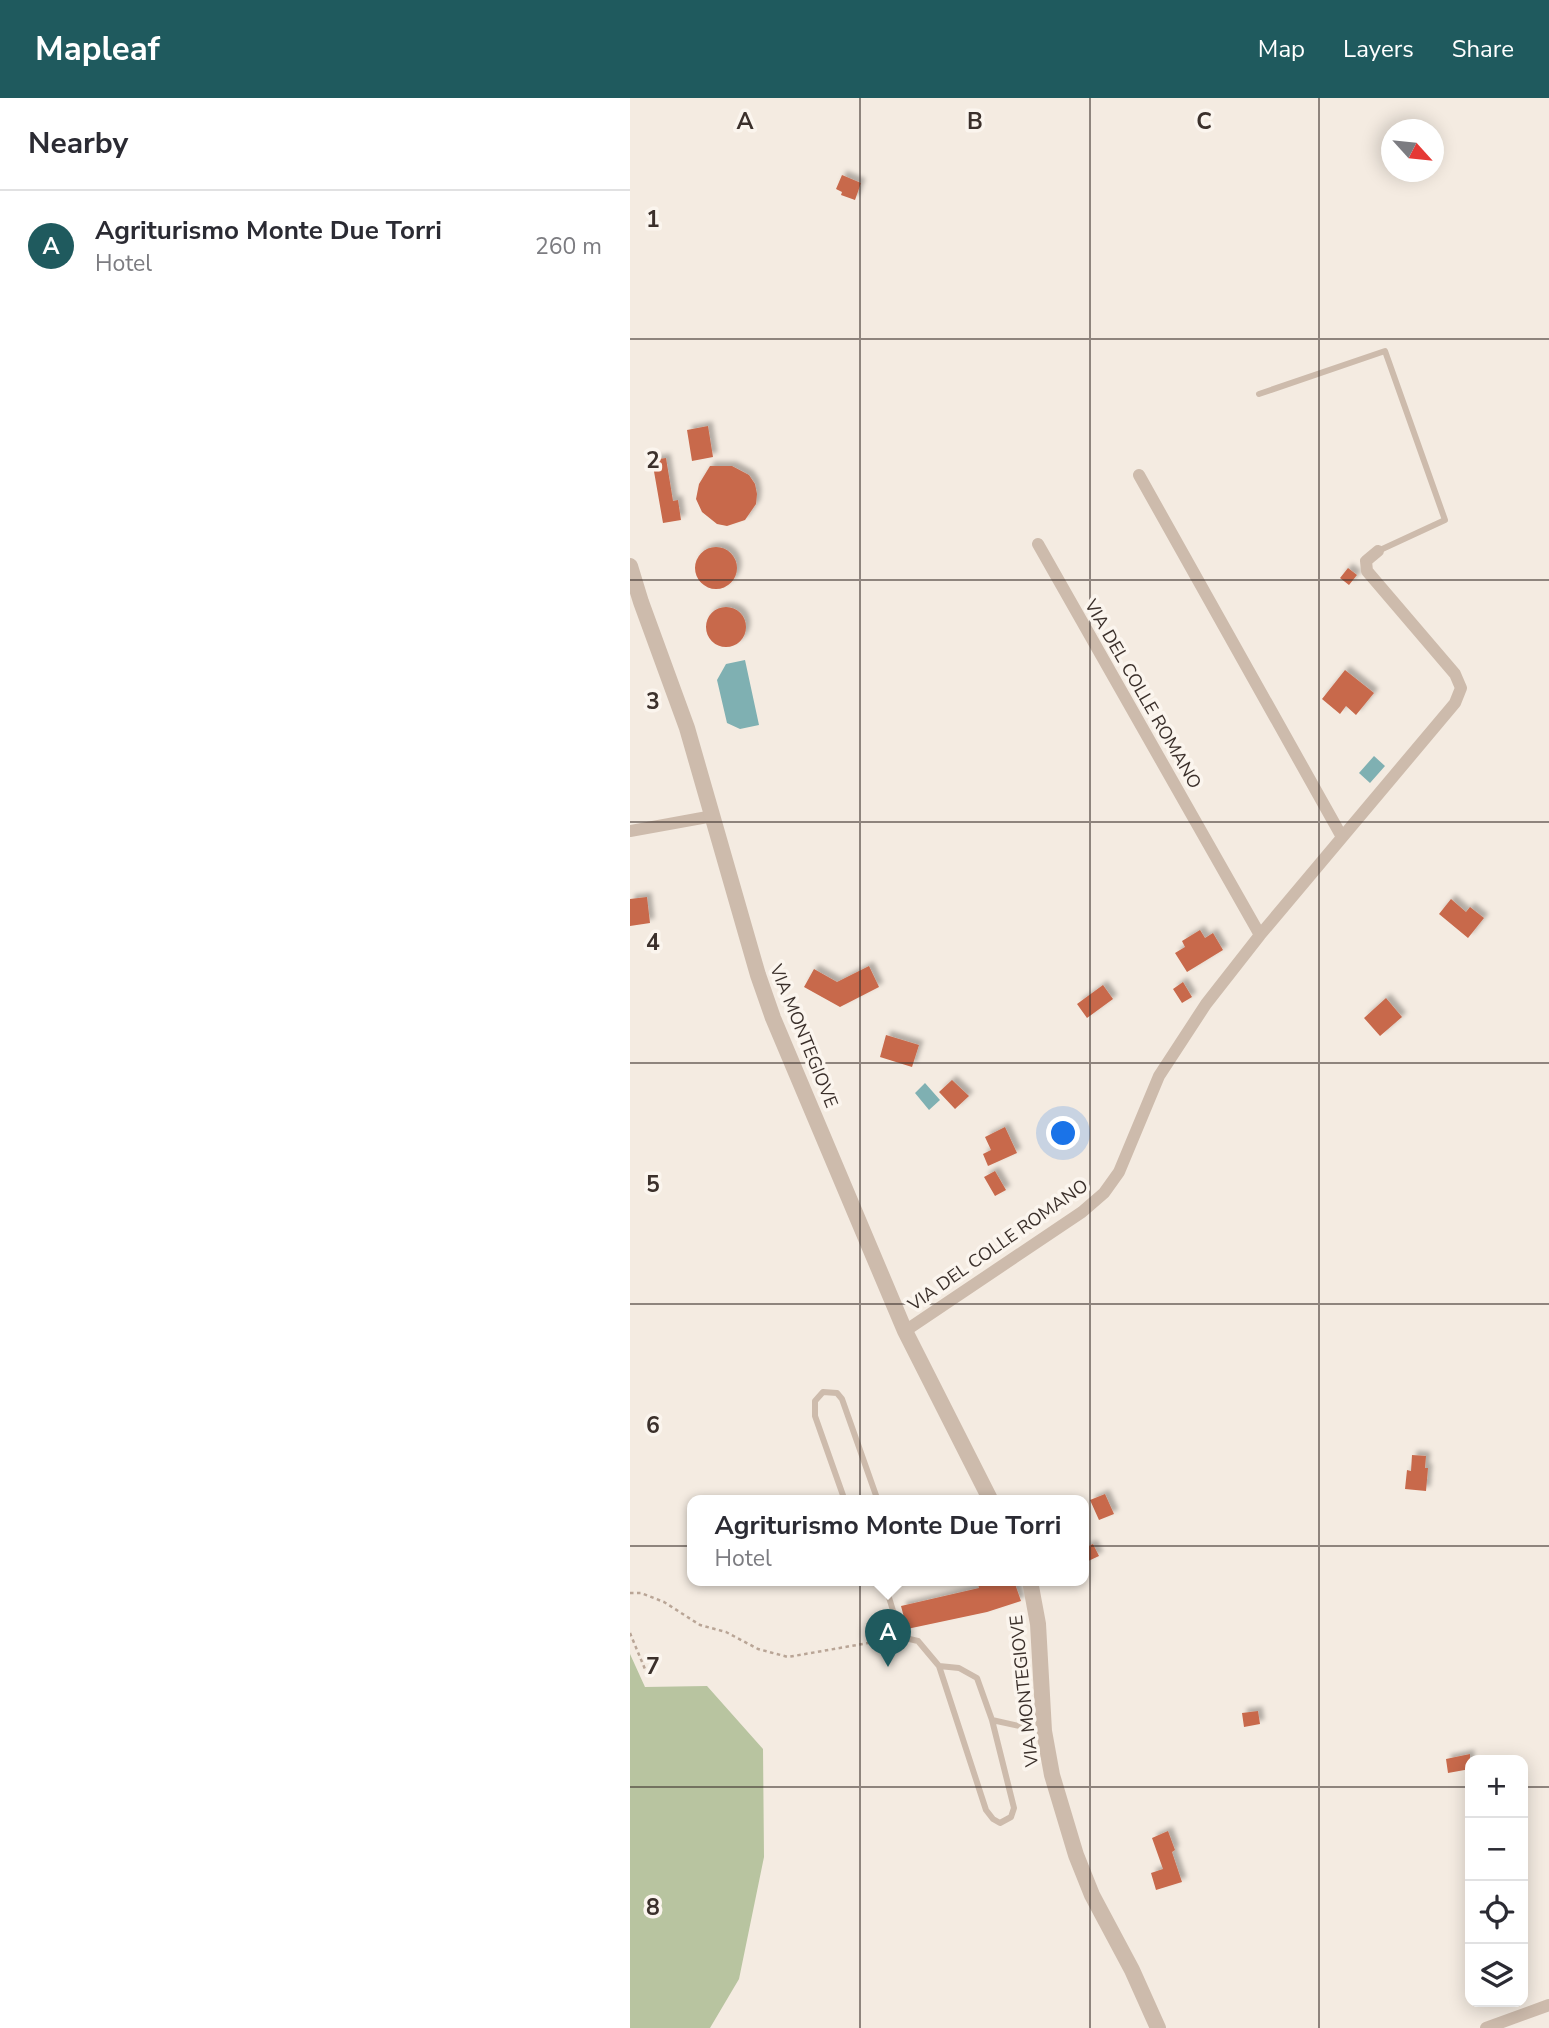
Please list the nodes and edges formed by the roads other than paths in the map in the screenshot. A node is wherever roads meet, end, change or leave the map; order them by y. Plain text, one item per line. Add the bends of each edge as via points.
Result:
1 (1258, 394) dead end
2 (1139, 475) dead end
3 (1038, 544) dead end
4 (1378, 551) joint
5 (630, 566) edge
6 (713, 816) junction
7 (630, 831) edge
8 (1342, 837) junction
9 (1260, 934) junction
10 (905, 1331) junction
11 (843, 1495) edge
12 (876, 1495) edge
13 (988, 1495) edge
14 (886, 1586) edge
15 (1031, 1586) edge
16 (939, 1666) junction
17 (992, 1720) junction
18 (1044, 1731) junction
19 (1549, 2005) edge
20 (1158, 2028) edge
21 (1486, 2028) edge

1 - 4 lane, VIA DEL COLLE ROMANO via 1385,351 1445,520
2 - 8 street
3 - 9 street, VIA DEL COLLE ROMANO
4 - 8 street, VIA DEL COLLE ROMANO via 1365,568 1455,674 1461,693
5 - 6 street, VIA MONTEGIOVE via 682,710
6 - 7 street
6 - 10 street, VIA MONTEGIOVE via 772,1018
8 - 9 street, VIA DEL COLLE ROMANO
9 - 10 street, VIA DEL COLLE ROMANO via 1172,1054 1122,1166 1104,1194
10 - 13 street, VIA MONTEGIOVE
11 - 12 lane via 815,1416 815,1401 823,1392 837,1393 842,1399
14 - 16 lane via 901,1637 918,1641
15 - 18 street, VIA MONTEGIOVE via 1038,1624
16 - 17 lane via 959,1668 977,1678
16 - 17 lane via 986,1810 1000,1823 1011,1817 1014,1808
17 - 18 lane
18 - 20 street, VIA MONTEGIOVE via 1052,1774 1084,1876
19 - 21 street

